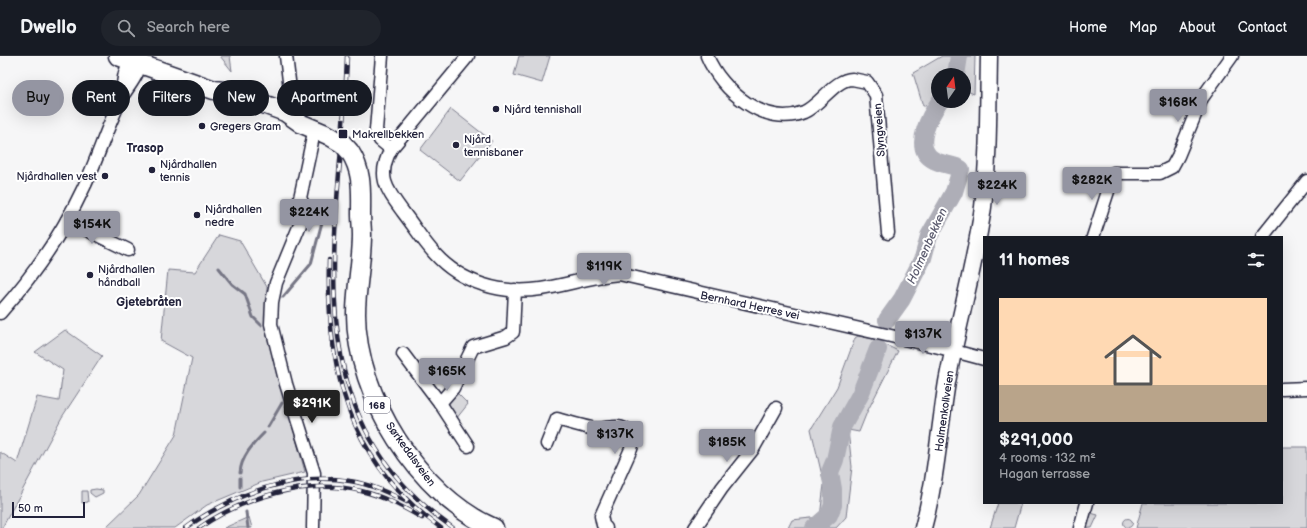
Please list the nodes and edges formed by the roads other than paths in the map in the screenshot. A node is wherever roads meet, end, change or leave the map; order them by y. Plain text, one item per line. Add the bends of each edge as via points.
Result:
1 (286, 56) edge
2 (382, 56) edge
3 (468, 56) edge
4 (706, 56) edge
5 (989, 56) edge
6 (1232, 56) edge
7 (135, 58) edge
8 (289, 80) edge
9 (277, 109) edge
10 (306, 116) edge
11 (323, 133) junction
12 (392, 149) junction
13 (1307, 181) edge
14 (67, 220) junction
15 (888, 233) dead end
16 (1093, 236) edge
17 (1263, 236) edge
18 (128, 250) dead end
19 (515, 290) junction
20 (0, 313) edge
21 (954, 350) junction
22 (404, 354) dead end
23 (983, 359) edge
24 (1307, 388) edge
25 (1283, 389) edge
26 (440, 404) junction
27 (776, 408) dead end
28 (547, 444) dead end
29 (468, 446) dead end
30 (1087, 504) edge
31 (313, 528) edge
32 (494, 528) edge
33 (606, 528) edge
34 (695, 528) edge
35 (924, 528) edge
36 (1080, 528) edge

1 - 8 street
2 - 12 street via 376,130 380,140
3 - 12 street, Bernhard Herres vei
4 - 15 street, Slyngveien via 720,78 743,101 764,111 784,116 795,115 812,107 844,81 851,79 867,82 876,95
5 - 21 main road, Holmenkollveien via 984,193 973,267
6 - 16 street via 1202,98 1172,167 1160,173 1114,173
7 - 9 main road, Sørkedalsveien / 168 via 216,82 231,92
7 - 14 street via 124,75 122,96 85,186
10 - 11 main road, Sørkedalsveien / 168
11 - 31 street via 300,198 306,210 276,283 271,324 286,384 314,473
11 - 32 main road, Sørkedalsveien / 168 via 351,145 364,154 371,178 370,204 362,235 356,307 360,357 375,401 394,434 436,489 467,514
12 - 19 street, Bernhard Herres vei via 387,157 385,184 392,198 434,253 464,277 487,286
13 - 17 street
14 - 18 street
14 - 20 street
19 - 21 street, Bernhard Herres vei via 539,289 619,274
19 - 26 street via 513,332 506,337 473,347 453,388
21 - 23 street, Bernhard Herres vei
21 - 35 main road, Holmenkollveien via 945,395 933,487
22 - 26 street
24 - 25 street
26 - 29 street
27 - 34 street via 753,450 722,488
28 - 33 street via 557,419 592,429 614,426 627,429 634,438 601,516
30 - 36 street

